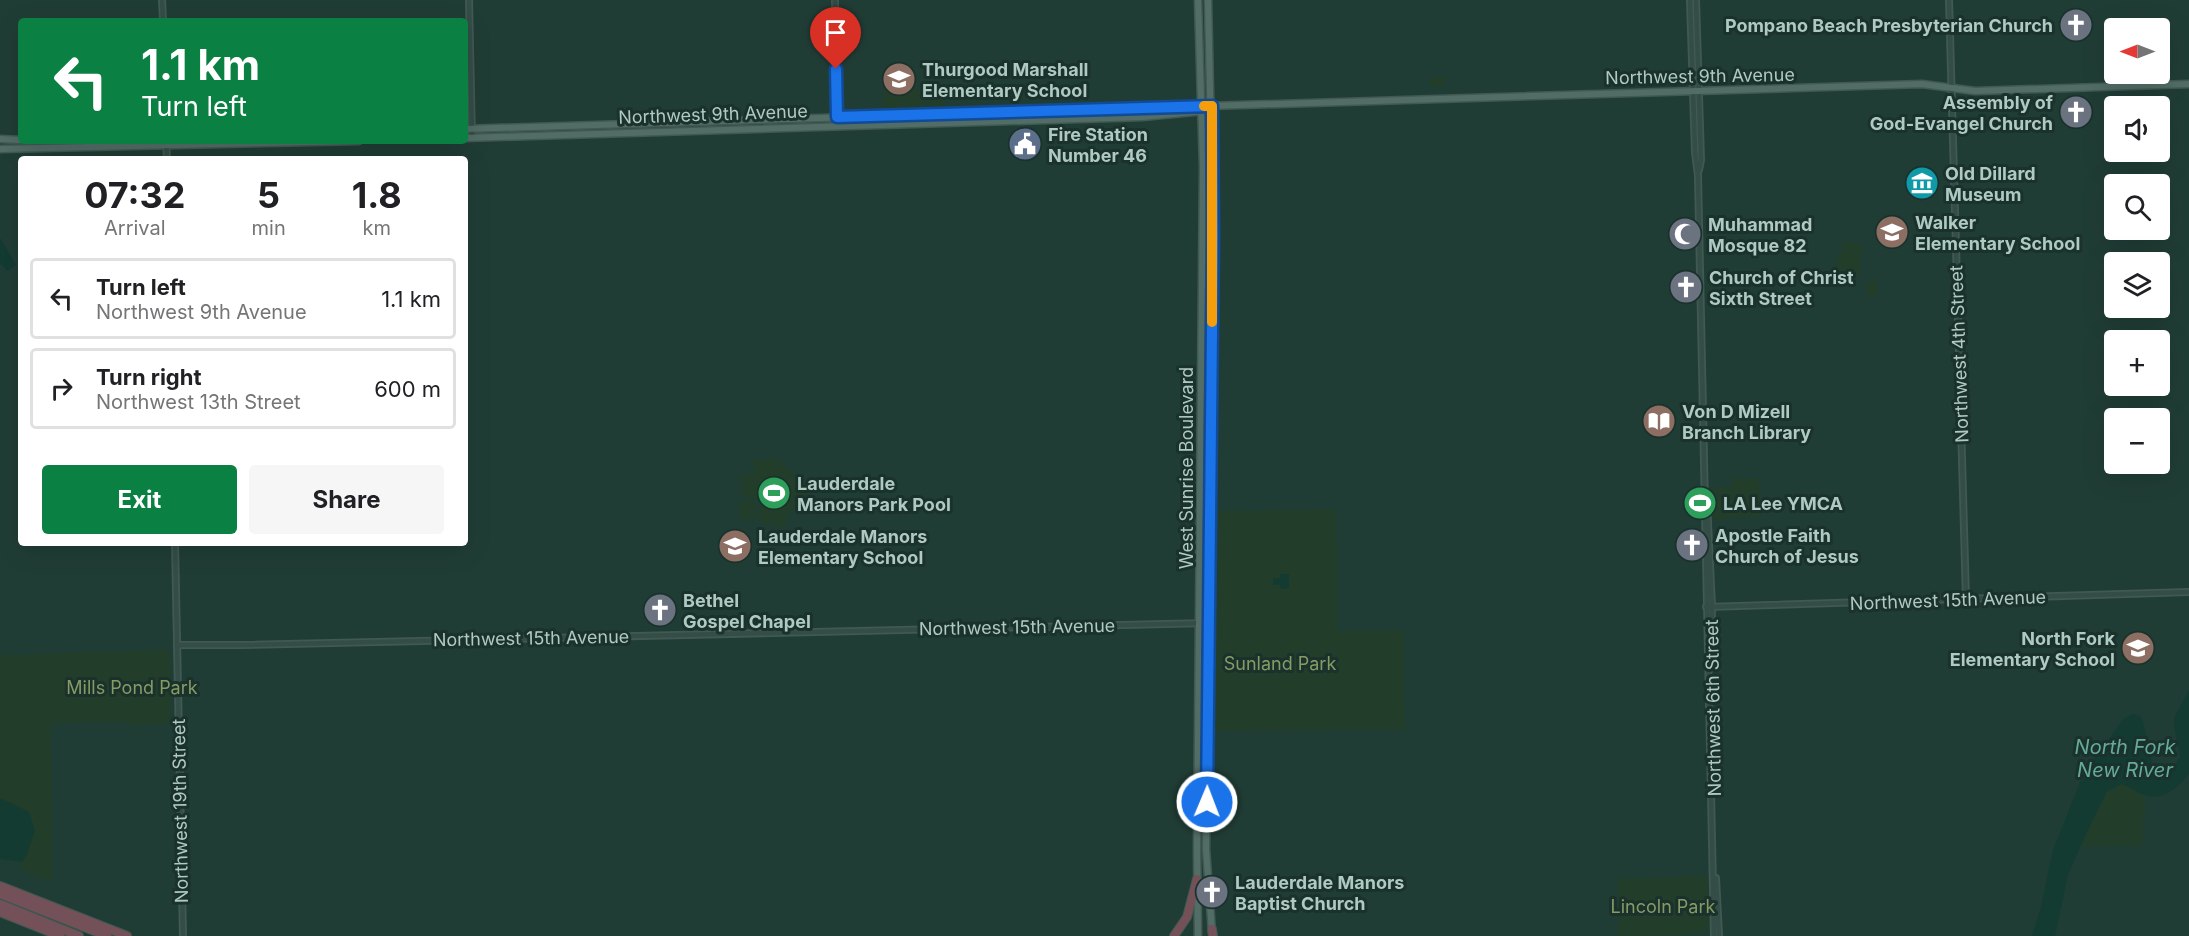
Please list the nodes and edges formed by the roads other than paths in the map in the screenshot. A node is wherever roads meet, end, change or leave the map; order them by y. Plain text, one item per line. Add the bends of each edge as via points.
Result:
1 (162, 0) edge
2 (469, 0) edge
3 (835, 0) edge
4 (1198, 0) edge
5 (1208, 0) edge
6 (1690, 0) edge
7 (1696, 0) edge
8 (1949, 0) edge
9 (163, 18) edge
10 (2189, 84) edge
11 (1951, 87) junction
12 (1696, 91) junction
13 (1212, 106) junction
14 (1202, 109) junction
15 (837, 117) junction
16 (835, 125) junction
17 (469, 128) edge
18 (469, 137) edge
19 (0, 139) edge
20 (13, 140) junction
21 (18, 140) edge
22 (18, 144) edge
23 (166, 144) edge
24 (0, 148) edge
25 (13, 149) junction
26 (1203, 250) junction
27 (1213, 263) junction
28 (1202, 408) junction
29 (1211, 419) junction
30 (175, 546) edge
31 (2189, 592) edge
32 (1966, 600) junction
33 (1709, 607) junction
34 (1200, 623) junction
35 (1209, 623) junction
36 (177, 645) junction
37 (1197, 879) junction
38 (0, 886) edge
39 (0, 894) edge
40 (0, 904) edge
41 (0, 912) edge
42 (1212, 934) edge
43 (60, 936) edge
44 (79, 936) edge
45 (107, 936) edge
46 (127, 936) edge
47 (183, 936) edge
48 (1174, 936) edge
49 (1198, 936) edge
50 (1714, 936) edge
51 (1719, 936) edge

1 - 9 street
2 - 17 street
3 - 15 street
4 - 14 main road, West Sunrise Boulevard
5 - 13 main road, West Sunrise Boulevard
6 - 12 street, Northwest 6th Street
7 - 12 street, Northwest 6th Street
8 - 11 street, Northwest 4th Street
10 - 11 main road, Northwest 9th Avenue via 1975,90
11 - 12 main road, Northwest 9th Avenue via 1922,84
11 - 32 street, Northwest 4th Street
12 - 13 main road, Northwest 9th Avenue
12 - 33 street, Northwest 6th Street via 1701,160 1698,176
13 - 14 main road, Northwest 9th Avenue
13 - 27 main road, West Sunrise Boulevard
14 - 15 main road, Northwest 9th Avenue
14 - 16 main road, Northwest 9th Avenue via 1113,118
14 - 26 main road, West Sunrise Boulevard
15 - 16 street
15 - 17 main road, Northwest 9th Avenue
16 - 18 main road, Northwest 9th Avenue
17 - 18 street
19 - 20 main road
20 - 21 main road
20 - 24 main road
22 - 25 main road
23 - 25 main road
24 - 25 main road
26 - 27 main road
26 - 28 main road, West Sunrise Boulevard
27 - 29 main road, West Sunrise Boulevard
28 - 29 main road
28 - 34 main road, West Sunrise Boulevard
29 - 35 main road, West Sunrise Boulevard
30 - 36 street, Northwest 19th Street
31 - 32 street, Northwest 15th Avenue
32 - 33 street, Northwest 15th Avenue
33 - 50 street, Northwest 6th Street
33 - 51 street, Northwest 6th Street
34 - 35 street, Northwest 15th Avenue
34 - 36 street, Northwest 15th Avenue
34 - 37 main road, West Sunrise Boulevard
35 - 42 main road, West Sunrise Boulevard via 1206,849
36 - 47 street, Northwest 19th Street
37 - 48 highway via 1187,917
37 - 49 main road, West Sunrise Boulevard
38 - 46 highway
39 - 45 highway
40 - 44 highway
41 - 43 highway

